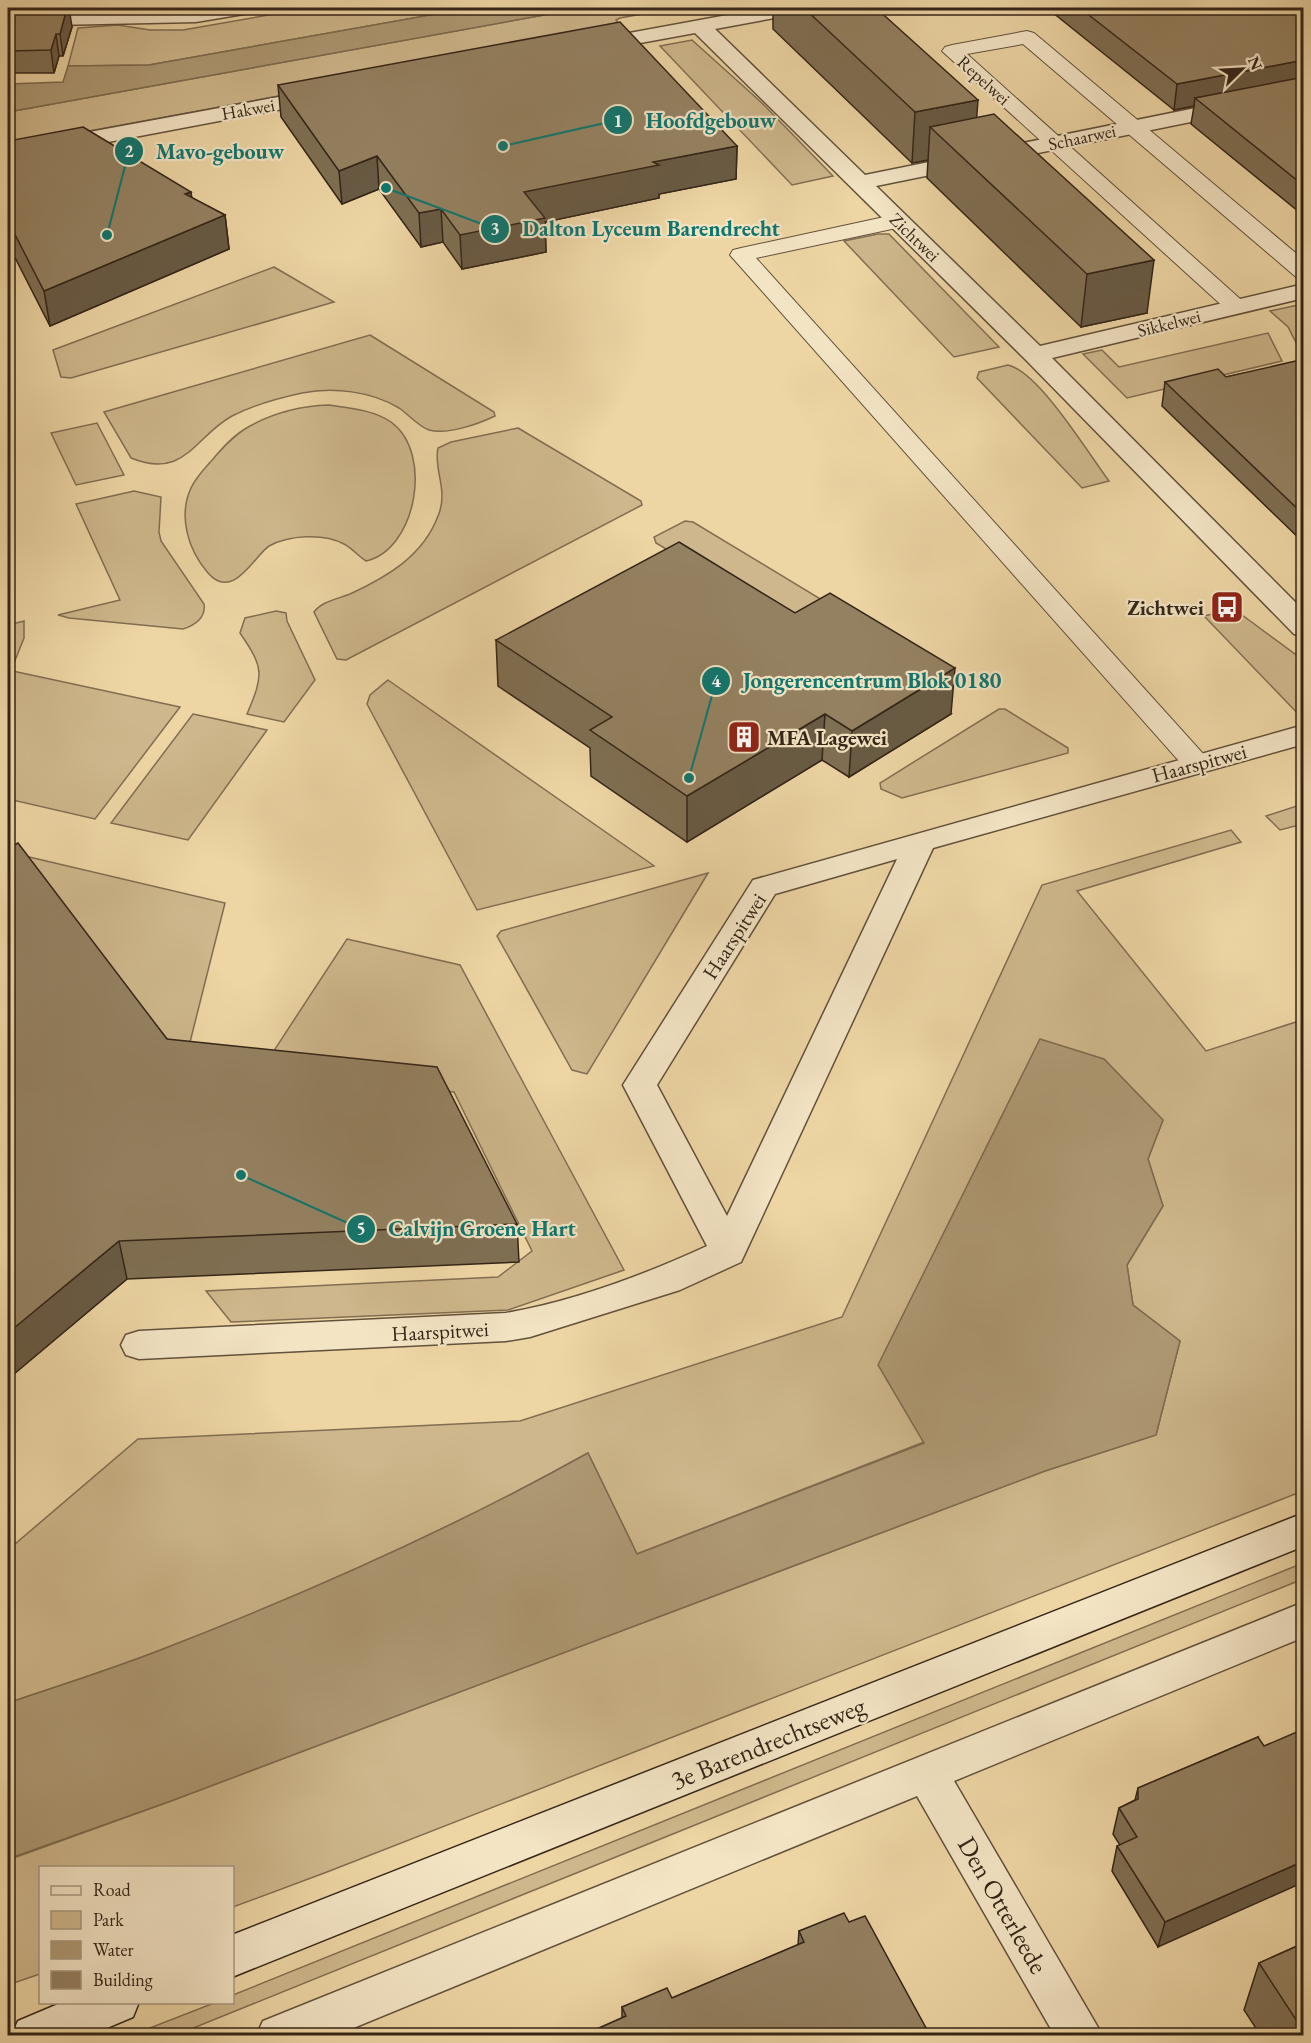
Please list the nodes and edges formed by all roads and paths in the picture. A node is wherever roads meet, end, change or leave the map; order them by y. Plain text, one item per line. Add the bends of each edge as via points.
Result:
1 (244, 8) edge
2 (796, 8) edge
3 (141, 12) edge
4 (8, 20) edge
5 (701, 27) junction
6 (570, 50) edge
7 (339, 92) edge
8 (1304, 92) edge
9 (1133, 127) junction
10 (1053, 143) junction
11 (8, 154) edge
12 (860, 183) junction
13 (898, 221) junction
14 (1304, 272) edge
15 (1304, 291) edge
16 (1236, 306) junction
17 (1035, 355) junction
18 (1304, 628) edge
19 (1304, 734) edge
20 (1196, 763) junction
21 (921, 840) junction
22 (728, 1252) junction
23 (139, 1345) dead end
24 (1304, 1529) edge
25 (1304, 1619) edge
26 (927, 1774) junction
27 (234, 1955) edge
28 (112, 2004) edge
29 (34, 2036) edge
30 (279, 2036) edge
31 (1080, 2036) edge

1 - 3 street via 196,16
2 - 5 street
3 - 4 street
5 - 6 street
5 - 12 street, Zichtwei
7 - 11 street, Hakwei
8 - 9 street, Schaarwei
9 - 10 street, Schaarwei
9 - 10 lane, Repelwei via 1027,36 952,51
9 - 14 lane, Repelwei
10 - 12 street, Schaarwei
10 - 16 lane, Repelwei
12 - 13 street, Zichtwei
13 - 17 street, Zichtwei
13 - 20 lane via 741,255
15 - 16 street, Sikkelwei
16 - 17 street, Sikkelwei
17 - 18 street, Zichtwei
19 - 20 street, Haarspitwei
20 - 21 street, Haarspitwei
21 - 22 street
21 - 22 street, Haarspitwei via 764,887 640,1085
22 - 23 street, Haarspitwei via 667,1280 507,1327
24 - 27 street, 3e Barendrechtseweg
25 - 26 street
26 - 30 street
26 - 31 street, Den Otterleede
28 - 29 street

